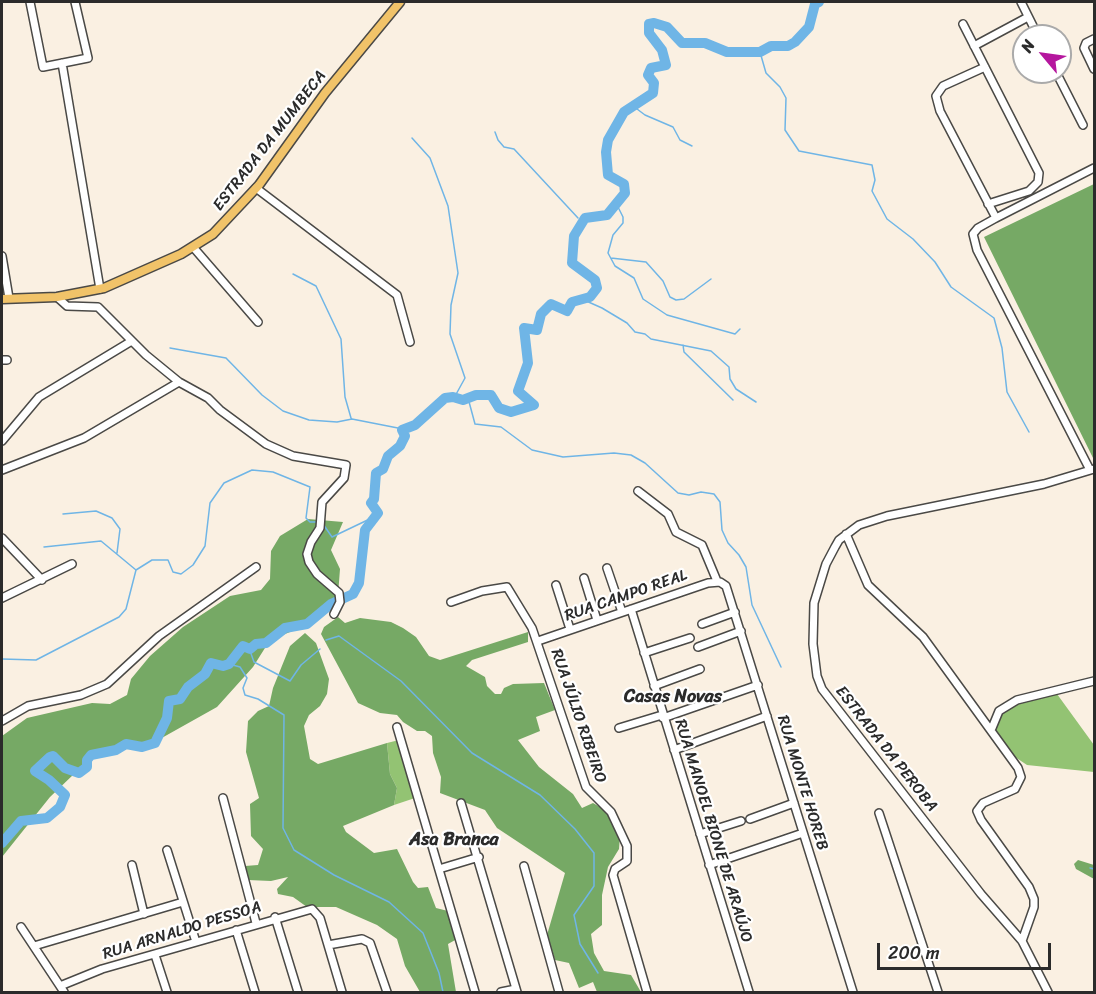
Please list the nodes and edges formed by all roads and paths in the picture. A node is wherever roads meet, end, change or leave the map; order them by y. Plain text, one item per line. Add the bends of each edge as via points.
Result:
1 (30, 2) edge
2 (75, 2) edge
3 (400, 2) edge
4 (1021, 2) edge
5 (1028, 17) junction
6 (963, 24) dead end
7 (1032, 24) edge
8 (1095, 39) edge
9 (974, 46) junction
10 (62, 63) junction
11 (985, 67) junction
12 (1095, 69) edge
13 (1062, 84) edge
14 (1083, 125) dead end
15 (1095, 168) edge
16 (256, 188) junction
17 (988, 204) junction
18 (996, 218) junction
19 (193, 247) junction
20 (2, 256) edge
21 (100, 289) junction
22 (57, 297) junction
23 (5, 298) edge
24 (258, 322) dead end
25 (130, 342) junction
26 (410, 342) dead end
27 (179, 382) junction
28 (2, 441) edge
29 (2, 470) edge
30 (1092, 470) edge
31 (638, 491) dead end
32 (846, 534) junction
33 (2, 538) edge
34 (72, 564) dead end
35 (256, 567) dead end
36 (607, 568) dead end
37 (584, 578) dead end
38 (42, 580) junction
39 (720, 582) junction
40 (556, 585) dead end
41 (2, 598) edge
42 (451, 602) dead end
43 (631, 609) junction
44 (622, 612) junction
45 (735, 612) junction
46 (333, 614) dead end
47 (597, 620) junction
48 (702, 624) dead end
49 (570, 630) junction
50 (741, 631) junction
51 (690, 638) dead end
52 (538, 640) junction
53 (698, 647) dead end
54 (644, 653) junction
55 (700, 669) dead end
56 (1095, 681) edge
57 (758, 685) junction
58 (654, 686) junction
59 (663, 716) junction
60 (767, 716) junction
61 (2, 721) edge
62 (397, 727) dead end
63 (619, 728) dead end
64 (992, 728) junction
65 (674, 750) junction
66 (223, 798) dead end
67 (461, 803) dead end
68 (794, 803) junction
69 (879, 813) dead end
70 (750, 819) dead end
71 (741, 821) dead end
72 (803, 833) junction
73 (700, 834) junction
74 (167, 850) dead end
75 (479, 856) junction
76 (132, 865) dead end
77 (709, 865) junction
78 (524, 866) dead end
79 (439, 869) junction
80 (183, 902) junction
81 (144, 914) junction
82 (275, 917) junction
83 (256, 923) junction
84 (21, 927) dead end
85 (236, 930) junction
86 (1022, 941) junction
87 (196, 942) junction
88 (328, 945) junction
89 (34, 946) junction
90 (155, 955) junction
91 (60, 986) junction
92 (516, 991) edge
93 (64, 993) edge
94 (167, 993) edge
95 (255, 993) edge
96 (297, 993) edge
97 (342, 993) edge
98 (387, 993) edge
99 (475, 993) edge
100 (501, 993) edge
101 (559, 993) edge
102 (647, 993) edge
103 (749, 993) edge
104 (853, 993) edge
105 (938, 993) edge
106 (1048, 993) edge

1 - 10 street via 43,67
2 - 10 street via 88,58
3 - 16 main road, ESTRADA DA MUMBECA via 315,106
4 - 5 street
5 - 7 street
5 - 9 street
6 - 9 street
8 - 12 street via 1084,48
9 - 11 street
10 - 21 street
11 - 17 street via 944,86 936,96
11 - 17 street via 1040,178 1029,191
13 - 14 street
15 - 18 street
16 - 19 main road, ESTRADA DA MUMBECA via 230,219
16 - 26 street via 397,295
17 - 18 street
18 - 30 street via 978,228 973,240
19 - 21 main road, ESTRADA DA MUMBECA
19 - 24 street
20 - 23 street
21 - 22 main road, ESTRADA DA MUMBECA
22 - 23 main road, ESTRADA DA MUMBECA
22 - 25 street via 67,306 98,307
25 - 27 street
25 - 28 street via 39,397
27 - 29 street via 84,438
27 - 46 street via 208,398 266,444 293,456 346,465 344,477 322,502 320,522 307,554 313,569 340,599
30 - 32 street, ESTRADA DA PEROBA via 1044,484 870,520
31 - 39 street, RUA MONTE HOREB via 668,514 676,532 702,544
32 - 64 street via 868,585 923,637
32 - 86 street, ESTRADA DA PEROBA via 826,564 814,603 813,644 819,683 981,894
33 - 38 street
34 - 38 street
35 - 61 street via 167,630 106,684 81,695 28,706
36 - 44 street
37 - 47 street
38 - 41 street
39 - 43 street, RUA CAMPO REAL
39 - 45 street, RUA MONTE HOREB
40 - 49 street
42 - 52 street via 507,587
43 - 44 street, RUA CAMPO REAL
43 - 54 street, RUA MANOEL BIONE DE ARAÚJO
44 - 47 street, RUA CAMPO REAL
45 - 48 street
45 - 50 street, RUA MONTE HOREB
47 - 49 street, RUA CAMPO REAL
49 - 52 street, RUA CAMPO REAL
50 - 53 street
50 - 57 street, RUA MONTE HOREB
51 - 54 street
52 - 102 street, RUA JÚLIO RIBEIRO via 586,787 611,812 627,846 627,861 613,875
54 - 58 street, RUA MANOEL BIONE DE ARAÚJO
55 - 58 street
56 - 64 street via 1017,700 999,711
57 - 59 street
57 - 60 street, RUA MONTE HOREB
58 - 59 street, RUA MANOEL BIONE DE ARAÚJO
59 - 63 street
59 - 65 street, RUA MANOEL BIONE DE ARAÚJO
60 - 65 street
60 - 68 street, RUA MONTE HOREB
62 - 79 street
64 - 86 street via 1021,777 1014,789 978,807 981,820 1034,899
65 - 73 street, RUA MANOEL BIONE DE ARAÚJO
66 - 83 street
67 - 75 street
68 - 70 street
68 - 72 street, RUA MONTE HOREB
69 - 105 street
71 - 73 street
72 - 77 street
72 - 104 street, RUA MONTE HOREB
73 - 77 street, RUA MANOEL BIONE DE ARAÚJO
74 - 80 street
75 - 79 street
75 - 92 street
76 - 81 street
77 - 103 street, RUA MANOEL BIONE DE ARAÚJO
78 - 101 street
79 - 99 street
80 - 81 street
80 - 87 street
81 - 89 street
82 - 83 street, RUA ARNALDO PESSOA
82 - 88 street, RUA ARNALDO PESSOA via 314,909
82 - 96 street
83 - 85 street, RUA ARNALDO PESSOA
84 - 89 street
85 - 87 street, RUA ARNALDO PESSOA
85 - 95 street
86 - 106 street, ESTRADA DA PEROBA
87 - 90 street, RUA ARNALDO PESSOA
88 - 97 street
88 - 98 street via 362,939 370,943
89 - 91 street
90 - 91 street, RUA ARNALDO PESSOA via 102,969
90 - 94 street
91 - 93 street
92 - 100 street

